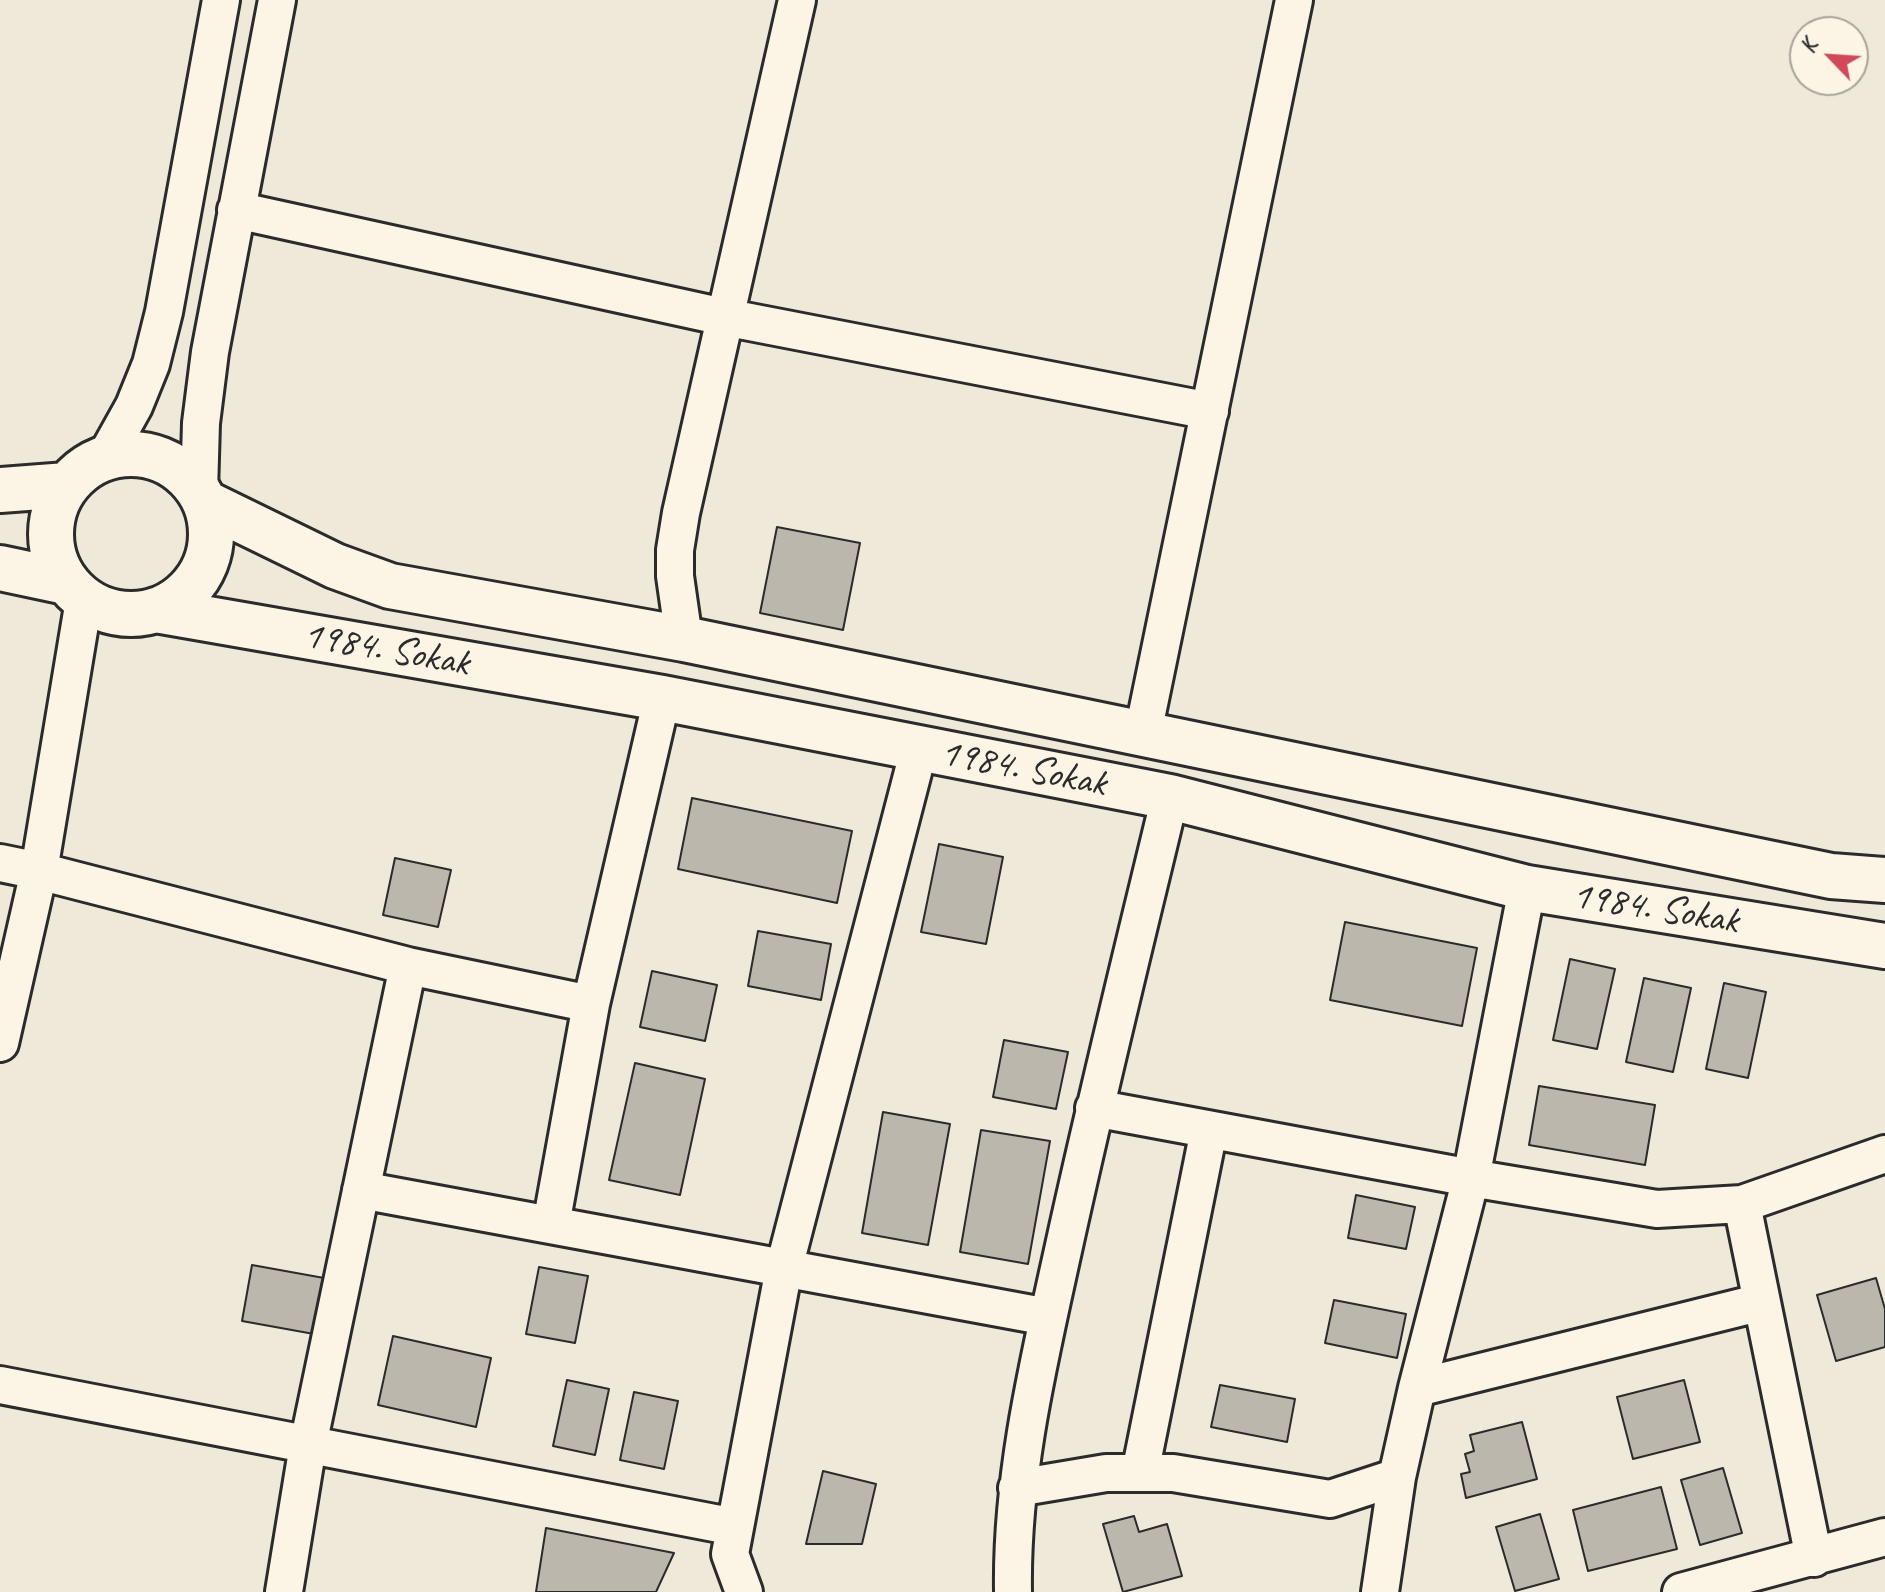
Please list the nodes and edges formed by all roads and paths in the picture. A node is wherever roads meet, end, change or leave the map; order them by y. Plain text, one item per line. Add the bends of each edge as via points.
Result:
1 (221, 0) edge
2 (277, 0) edge
3 (797, 0) edge
4 (1294, 0) edge
5 (236, 210) junction
6 (724, 317) junction
7 (1210, 411) junction
8 (105, 458) junction
9 (67, 485) junction
10 (0, 490) edge
11 (202, 497) junction
12 (0, 568) edge
13 (75, 591) junction
14 (156, 610) junction
15 (684, 639) junction
16 (662, 698) junction
17 (1143, 733) junction
18 (919, 749) junction
19 (1170, 797) junction
20 (0, 863) edge
21 (39, 871) junction
22 (1883, 880) edge
23 (1527, 888) junction
24 (1878, 945) edge
25 (408, 966) junction
26 (591, 1004) junction
27 (0, 1043) edge
28 (1094, 1108) junction
29 (1209, 1130) junction
30 (1885, 1154) edge
31 (1471, 1178) junction
32 (361, 1190) junction
33 (1742, 1204) junction
34 (551, 1225) junction
35 (784, 1268) junction
36 (1762, 1302) junction
37 (1048, 1317) junction
38 (0, 1385) edge
39 (1417, 1388) junction
40 (308, 1445) junction
41 (1140, 1473) junction
42 (1397, 1477) junction
43 (1017, 1488) junction
44 (735, 1527) junction
45 (1885, 1537) edge
46 (1814, 1558) junction
47 (284, 1592) edge
48 (744, 1592) edge
49 (1013, 1592) edge
50 (1380, 1592) edge
51 (1681, 1592) edge

1 - 8 street via 151,364
2 - 5 street
3 - 6 street
4 - 7 street
5 - 6 street
5 - 11 street via 202,409
6 - 7 street
6 - 15 street via 675,550
7 - 17 street
8 - 9 main road
8 - 11 main road via 142,454 169,462 191,479
9 - 10 main road
9 - 13 main road via 54,509 50,535 55,560
11 - 14 main road via 212,530 208,558 197,581 179,599
11 - 15 main road via 335,566 390,586
12 - 13 main road
13 - 14 main road via 107,611 132,615
13 - 21 street
14 - 16 main road, 1984. Sokak
15 - 17 main road
16 - 18 main road, 1984. Sokak
16 - 26 street
17 - 22 main road via 1831,876
18 - 19 main road, 1984. Sokak
18 - 35 street
19 - 23 main road, 1984. Sokak
19 - 28 street
20 - 21 street
21 - 25 street
21 - 27 street
22 - 24 main road
23 - 24 main road, 1984. Sokak
23 - 31 street
25 - 26 street
25 - 32 street
26 - 34 street
28 - 29 street
28 - 37 street
29 - 31 street
29 - 41 street
30 - 33 street
31 - 33 street via 1657,1209
31 - 39 street
32 - 34 street
32 - 40 street
33 - 36 street
34 - 35 street
35 - 37 street
35 - 44 street
36 - 39 street
36 - 46 street
37 - 43 street
38 - 40 street
39 - 42 street
40 - 44 street
40 - 47 street
41 - 42 street via 1173,1473 1330,1499
41 - 43 street via 1106,1473
42 - 50 street
43 - 49 street
44 - 48 street via 730,1554
45 - 46 street
46 - 51 street

